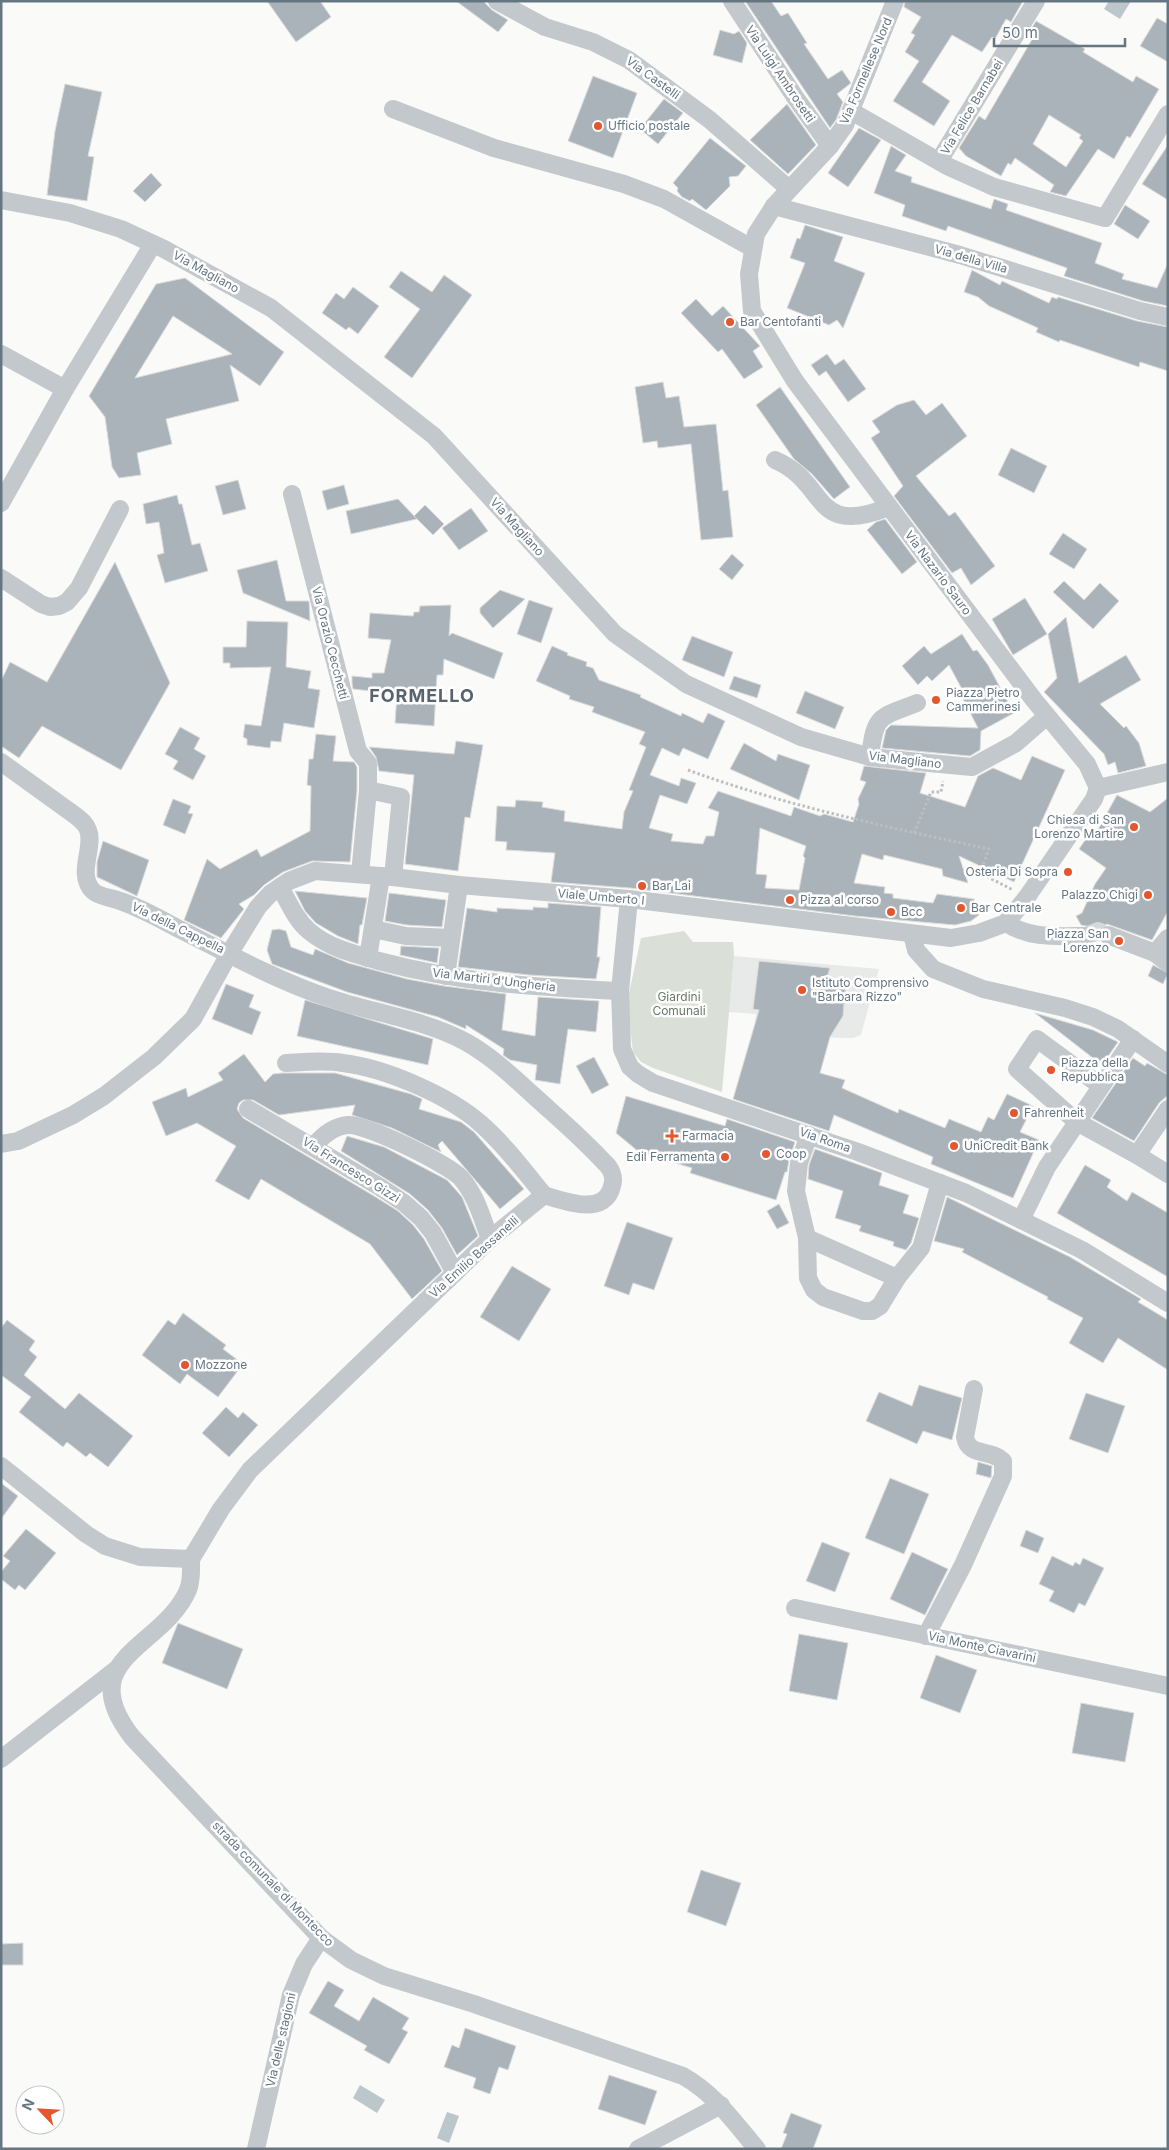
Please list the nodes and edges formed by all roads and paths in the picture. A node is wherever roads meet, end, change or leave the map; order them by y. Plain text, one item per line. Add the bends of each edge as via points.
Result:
1 (496, 1) edge
2 (732, 1) edge
3 (895, 1) edge
4 (1036, 1) edge
5 (393, 109) dead end
6 (851, 111) junction
7 (1168, 114) edge
8 (830, 146) junction
9 (939, 161) junction
10 (789, 189) junction
11 (1, 200) edge
12 (774, 206) junction
13 (153, 244) junction
14 (752, 248) junction
15 (1168, 317) edge
16 (1, 354) edge
17 (65, 389) junction
18 (775, 460) dead end
19 (6, 484) edge
20 (292, 494) dead end
21 (1, 503) edge
22 (889, 507) junction
23 (120, 509) dead end
24 (1, 578) edge
25 (917, 703) dead end
26 (1047, 716) junction
27 (870, 757) junction
28 (1, 762) edge
29 (947, 765) junction
30 (688, 770) dead end
31 (1168, 772) edge
32 (1098, 788) junction
33 (368, 790) junction
34 (914, 833) junction
35 (360, 874) junction
36 (387, 877) junction
37 (459, 885) junction
38 (280, 887) junction
39 (1027, 897) junction
40 (629, 899) junction
41 (1006, 923) junction
42 (372, 929) junction
43 (912, 934) junction
44 (1108, 935) tunnel mouth
45 (1086, 936) tunnel mouth
46 (451, 938) junction
47 (1168, 938) edge
48 (229, 954) junction
49 (368, 958) junction
50 (1161, 958) edge
51 (446, 976) junction
52 (620, 991) junction
53 (1133, 1040) junction
54 (286, 1063) dead end
55 (1168, 1064) edge
56 (1101, 1086) junction
57 (248, 1109) dead end
58 (1168, 1109) edge
59 (1077, 1122) junction
60 (809, 1135) junction
61 (1, 1144) edge
62 (313, 1147) junction
63 (1137, 1155) junction
64 (1168, 1174) edge
65 (940, 1183) junction
66 (544, 1195) junction
67 (1021, 1220) junction
68 (807, 1238) junction
69 (490, 1239) junction
70 (455, 1273) junction
71 (897, 1278) junction
72 (1168, 1303) edge
73 (974, 1389) dead end
74 (1, 1466) edge
75 (191, 1559) junction
76 (795, 1608) dead end
77 (926, 1636) junction
78 (118, 1668) junction
79 (1168, 1686) edge
80 (1, 1759) edge
81 (321, 1938) junction
82 (721, 2105) junction
83 (256, 2149) edge
84 (638, 2149) edge
85 (757, 2149) edge

1 - 10 street, Via Castelli via 545,27 593,42 623,56 710,120
2 - 8 street, Via Luigi Ambrosetti
3 - 6 street, Via Formellese Nord
4 - 9 street, Via Felice Barnabei
5 - 14 street via 494,148 624,184 664,199
6 - 8 street, Via Formellese Nord via 846,125
6 - 9 street
7 - 9 street via 1105,218 994,187
8 - 10 street, Via Formellese Nord
10 - 12 street, Via Formellese Nord
11 - 13 street, Via Magliano via 88,218
12 - 14 street, Via Nazario Sauro via 756,234
12 - 15 street, Via della Villa via 960,255
13 - 17 street
13 - 27 street, Via Magliano via 272,308 434,436 615,634 686,684 801,736
14 - 22 street, Via Nazario Sauro via 749,274 752,311 795,381
16 - 17 street
17 - 19 street
18 - 22 street via 791,466 833,513 857,516
19 - 21 street
20 - 33 street, Via Orazio Cecchetti via 358,752 368,763
22 - 26 street, Via Nazario Sauro
23 - 24 street via 80,588 67,602 50,607 41,604
25 - 27 street via 886,715 876,724
26 - 29 street, Via Magliano via 1016,743 972,767
26 - 32 street, Via Nazario Sauro via 1086,764
27 - 29 street, Via Magliano
28 - 48 street, Via della Cappella via 84,824 90,836 86,870 93,891 134,906
29 - 34 path via 940,792 931,792
30 - 34 path via 732,786
31 - 32 street
32 - 39 street via 1085,814
33 - 35 street, Via Orazio Cecchetti
33 - 36 street via 401,797
34 - 39 path via 989,849 980,873
35 - 36 street, Viale Umberto I
35 - 38 street, Viale Umberto I via 316,871
36 - 37 street, Viale Umberto I
36 - 42 street
37 - 40 street, Viale Umberto I
37 - 46 street
38 - 48 street, Viale Umberto I via 258,908
38 - 49 street, Via Martiri d'Ungheria via 297,918 309,931 337,948
39 - 41 street
40 - 43 street, Viale Umberto I
40 - 52 street, Via Roma
41 - 43 street, Viale Umberto I via 979,933 951,938
41 - 45 street via 1040,936
42 - 46 street via 406,936
42 - 49 street
43 - 53 street via 916,950 933,969 983,989 1075,1011 1118,1029
44 - 50 street
46 - 51 street
47 - 50 street
48 - 61 street, Viale Umberto I via 193,1020 154,1057 74,1115 18,1141
48 - 66 street via 324,997 449,1034 486,1055 568,1127 606,1163 612,1173 611,1191 592,1205
49 - 51 street, Via Martiri d'Ungheria
51 - 52 street, Via Martiri d'Ungheria via 526,986
52 - 60 street, Via Roma via 622,1049 638,1074 653,1083
53 - 55 street
53 - 56 street
54 - 66 street via 322,1061 354,1065 412,1084 445,1100 496,1138
56 - 59 street
56 - 59 street via 1037,1039 1017,1069
57 - 62 street, Via Francesco Gizzi
58 - 63 street
59 - 63 street
59 - 67 street via 1047,1166
60 - 65 street, Via Roma
60 - 68 street via 796,1184
62 - 69 street via 330,1131 355,1125 432,1159 454,1171 468,1187
62 - 70 street, Via Francesco Gizzi via 413,1210 433,1233
63 - 64 street
65 - 67 street, Via Roma
65 - 71 street via 924,1241
66 - 69 street, Via Emilio Bassanelli
67 - 72 street, Via Roma via 1082,1250
68 - 71 street
68 - 71 street via 808,1278 814,1290 823,1297 872,1311 883,1302
69 - 70 street, Via Emilio Bassanelli
70 - 75 street, Via Emilio Bassanelli via 250,1470 220,1509
73 - 77 street via 966,1442 972,1450 998,1456 1003,1461 1003,1476 963,1566
74 - 75 street via 105,1546 140,1557
75 - 78 street, strada comunale di Montecco via 191,1578 180,1603 155,1631 131,1650
76 - 77 street, Via Monte Ciavarini
77 - 79 street, Via Monte Ciavarini
78 - 80 street
78 - 81 street, strada comunale di Montecco via 112,1695 122,1724
81 - 82 street, strada comunale di Montecco via 351,1960 384,1976 683,2076
81 - 83 street, Via delle stagioni via 291,1995
82 - 84 street
82 - 85 street, strada comunale di Montecco

